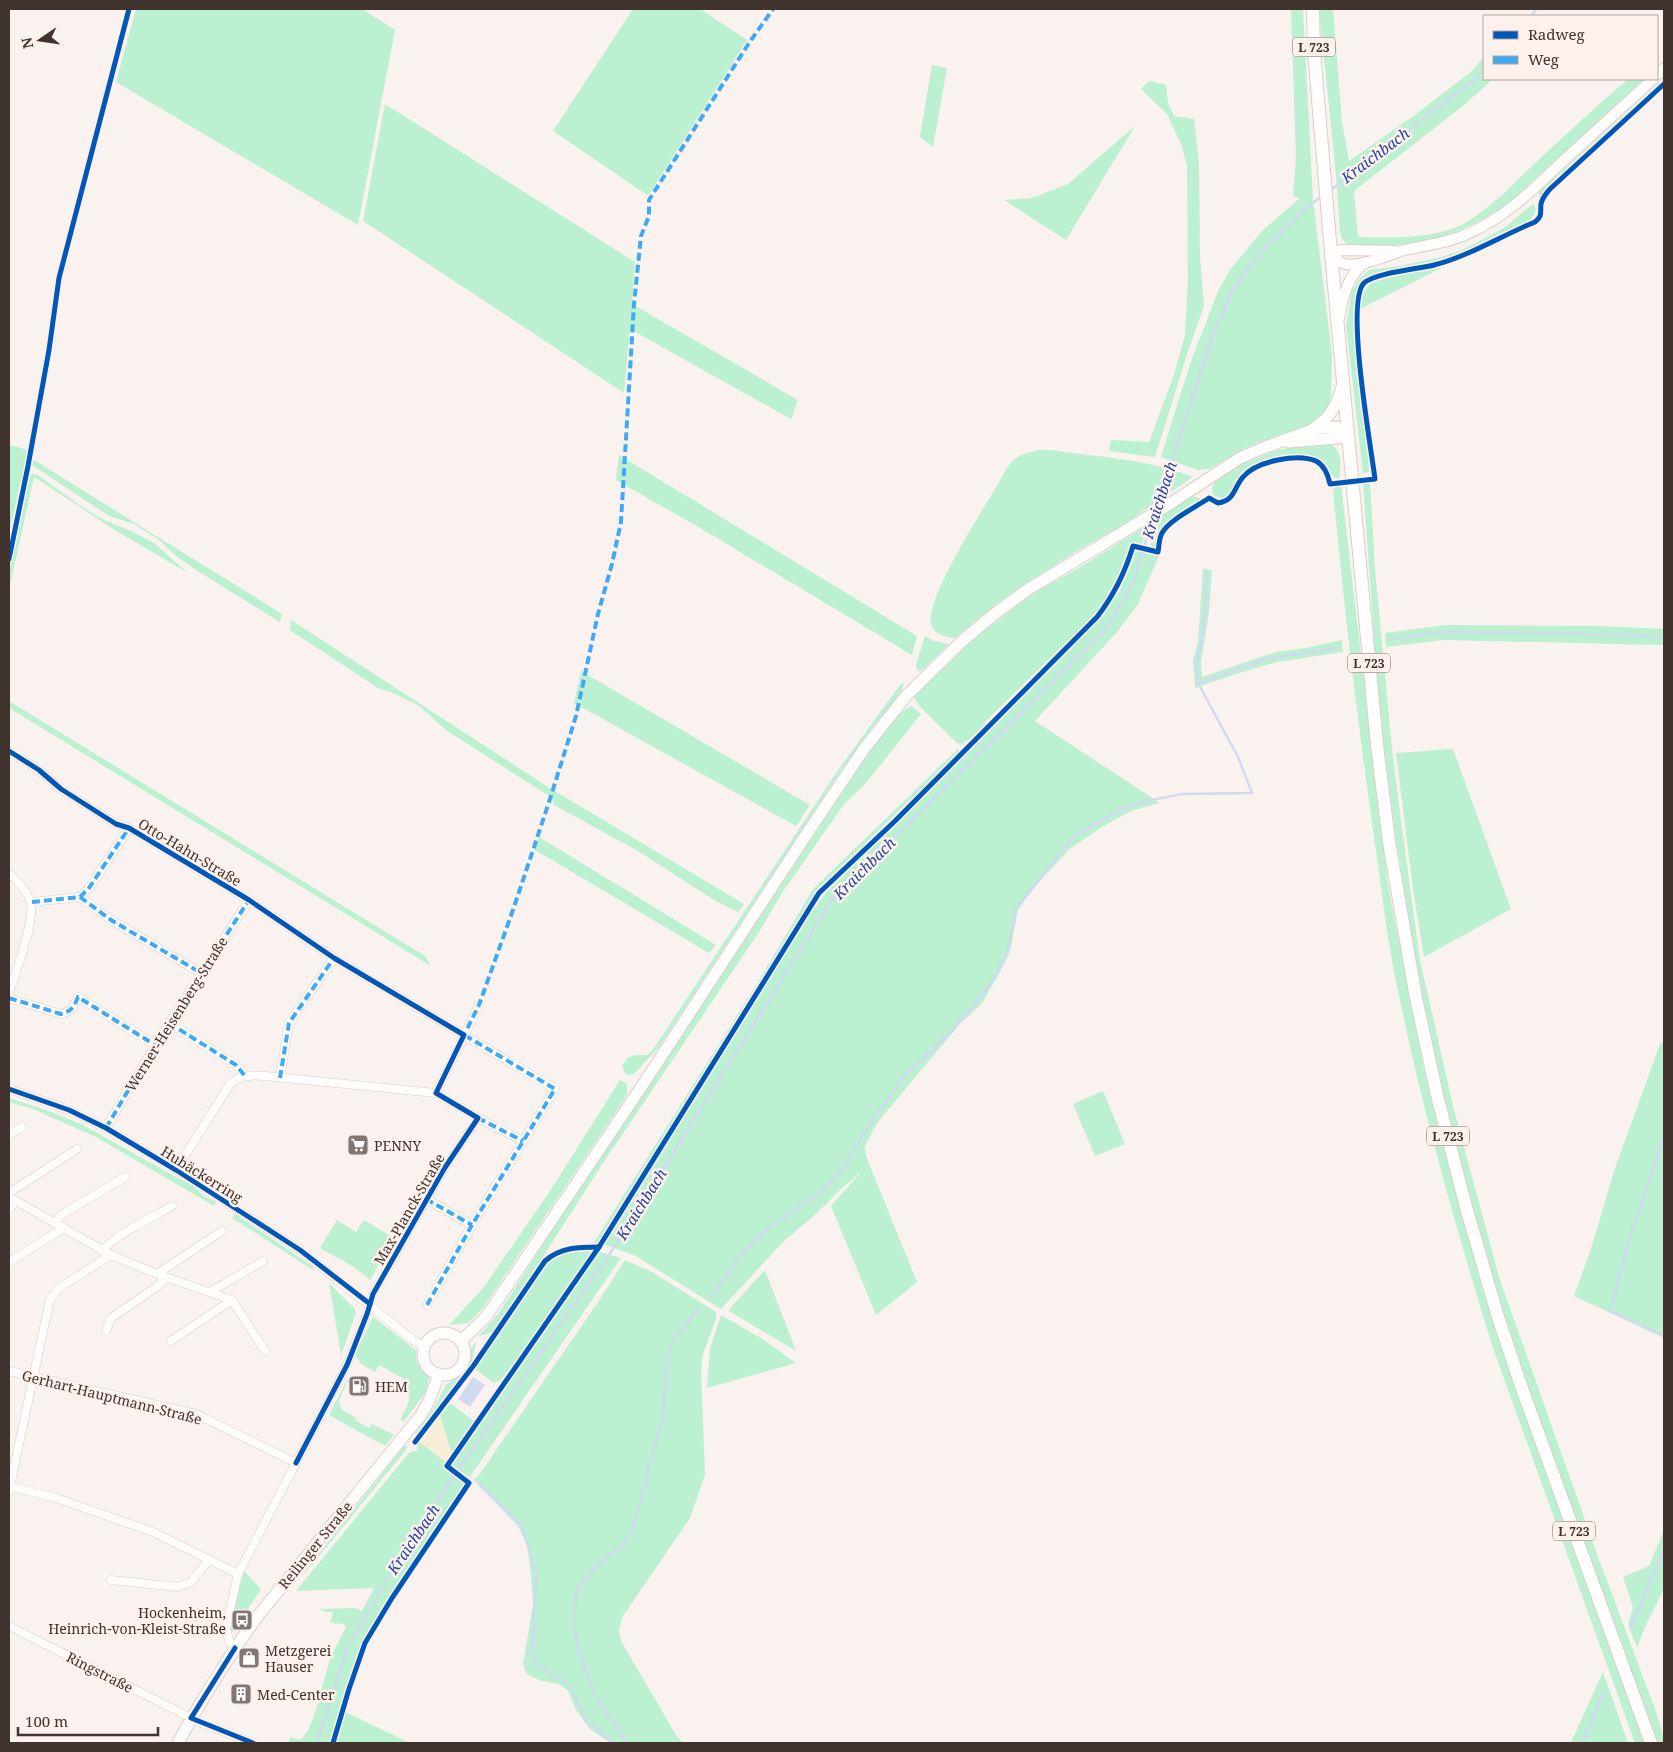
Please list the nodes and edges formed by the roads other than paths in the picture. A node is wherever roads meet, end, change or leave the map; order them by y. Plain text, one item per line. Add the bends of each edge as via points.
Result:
1 (1313, 9) edge
2 (1652, 80) edge
3 (1403, 251) junction
4 (1331, 253) junction
5 (1366, 262) junction
6 (1338, 322) junction
7 (1343, 383) junction
8 (1311, 430) junction
9 (1349, 435) junction
10 (1275, 443) junction
11 (9, 751) edge
12 (129, 828) junction
13 (9, 873) edge
14 (80, 897) junction
15 (249, 900) junction
16 (32, 902) junction
17 (334, 958) junction
18 (201, 973) junction
19 (9, 994) edge
20 (9, 998) edge
21 (479, 1005) dead end
22 (169, 1023) junction
23 (464, 1035) junction
24 (155, 1045) junction
25 (245, 1076) junction
26 (280, 1078) junction
27 (9, 1089) edge
28 (436, 1093) junction
29 (478, 1118) junction
30 (22, 1127) dead end
31 (106, 1128) junction
32 (9, 1135) edge
33 (523, 1142) junction
34 (77, 1149) dead end
35 (176, 1170) junction
36 (125, 1177) dead end
37 (11, 1197) edge
38 (426, 1200) junction
39 (172, 1206) dead end
40 (9, 1210) edge
41 (55, 1223) junction
42 (472, 1225) junction
43 (64, 1228) junction
44 (222, 1231) dead end
45 (102, 1251) junction
46 (111, 1255) junction
47 (263, 1261) dead end
48 (9, 1262) edge
49 (156, 1274) junction
50 (166, 1277) junction
51 (210, 1292) junction
52 (232, 1300) junction
53 (370, 1304) junction
54 (427, 1305) dead end
55 (106, 1331) dead end
56 (171, 1341) dead end
57 (461, 1341) junction
58 (425, 1347) junction
59 (265, 1352) dead end
60 (9, 1371) edge
61 (439, 1374) junction
62 (33, 1377) junction
63 (296, 1463) junction
64 (9, 1488) edge
65 (209, 1560) junction
66 (238, 1574) junction
67 (112, 1580) dead end
68 (9, 1626) edge
69 (235, 1648) junction
70 (191, 1718) junction
71 (178, 1743) edge
72 (253, 1743) edge
73 (1651, 1743) edge

1 - 4 main road, L 723
2 - 3 street via 1495,220 1466,235
3 - 4 street via 1342,250
3 - 5 street
4 - 5 street via 1346,264
4 - 6 main road, L 723
5 - 6 street via 1349,281
6 - 7 main road, L 723
7 - 8 main road via 1335,408
7 - 9 main road, L 723
8 - 9 main road via 1333,427 1344,429
8 - 10 main road
9 - 10 main road
9 - 73 main road, L 723 via 1389,842 1416,998 1437,1095 1498,1317
10 - 57 main road via 1240,458 1028,590 960,643 906,696 836,790 499,1298 485,1318
11 - 12 street, Otto-Hahn-Straße via 61,789 116,824
12 - 14 street
12 - 15 street, Otto-Hahn-Straße
13 - 16 street
14 - 16 street
14 - 18 street via 111,920
15 - 17 street, Otto-Hahn-Straße
15 - 18 street, Werner-Heisenberg-Straße
16 - 19 street
17 - 23 street, Otto-Hahn-Straße
17 - 26 street via 289,1023
18 - 22 street, Werner-Heisenberg-Straße
20 - 24 street via 61,1014 74,1007 78,997
21 - 23 street
22 - 24 street, Werner-Heisenberg-Straße
22 - 25 street via 236,1065
23 - 28 street
23 - 33 street, Otto-Hahn-Straße via 554,1089
24 - 31 street, Werner-Heisenberg-Straße
25 - 26 street
25 - 35 street via 230,1084
26 - 28 street
27 - 31 street, Hubäckerring via 68,1110
28 - 29 street
29 - 33 street
29 - 38 street, Max-Planck-Straße
30 - 32 street
31 - 35 street, Hubäckerring
33 - 42 street
34 - 37 street
35 - 53 street, Hubäckerring via 300,1250
36 - 41 street via 62,1215
37 - 40 street
37 - 41 street
38 - 42 street
38 - 53 street, Max-Planck-Straße
39 - 45 street
41 - 43 street
42 - 54 street
43 - 45 street
43 - 48 street
44 - 49 street
45 - 46 street
46 - 49 street
46 - 62 street via 58,1288 53,1295
47 - 51 street
49 - 50 street
50 - 51 street
50 - 55 street via 111,1318
51 - 52 street
52 - 56 street
52 - 59 street
53 - 58 street, Hubäckerring
53 - 63 street, Max-Planck-Straße via 347,1365
57 - 58 main road via 453,1334 441,1333 431,1338
57 - 61 main road via 465,1355 462,1365 450,1374
58 - 61 main road via 426,1364
60 - 62 street, Gerhart-Hauptmann-Straße
61 - 69 main road, Reilinger Straße via 421,1415
62 - 63 street, Gerhart-Hauptmann-Straße via 196,1414
62 - 64 street
63 - 66 street, Max-Planck-Straße
64 - 65 street via 56,1498 118,1519 153,1532
65 - 66 street
65 - 67 street via 191,1582 177,1587
66 - 69 street, Max-Planck-Straße via 226,1628 228,1641
68 - 70 street, Ringstraße
69 - 70 main road, Reilinger Straße
70 - 71 main road, Reilinger Straße
70 - 72 street, Ringstraße

